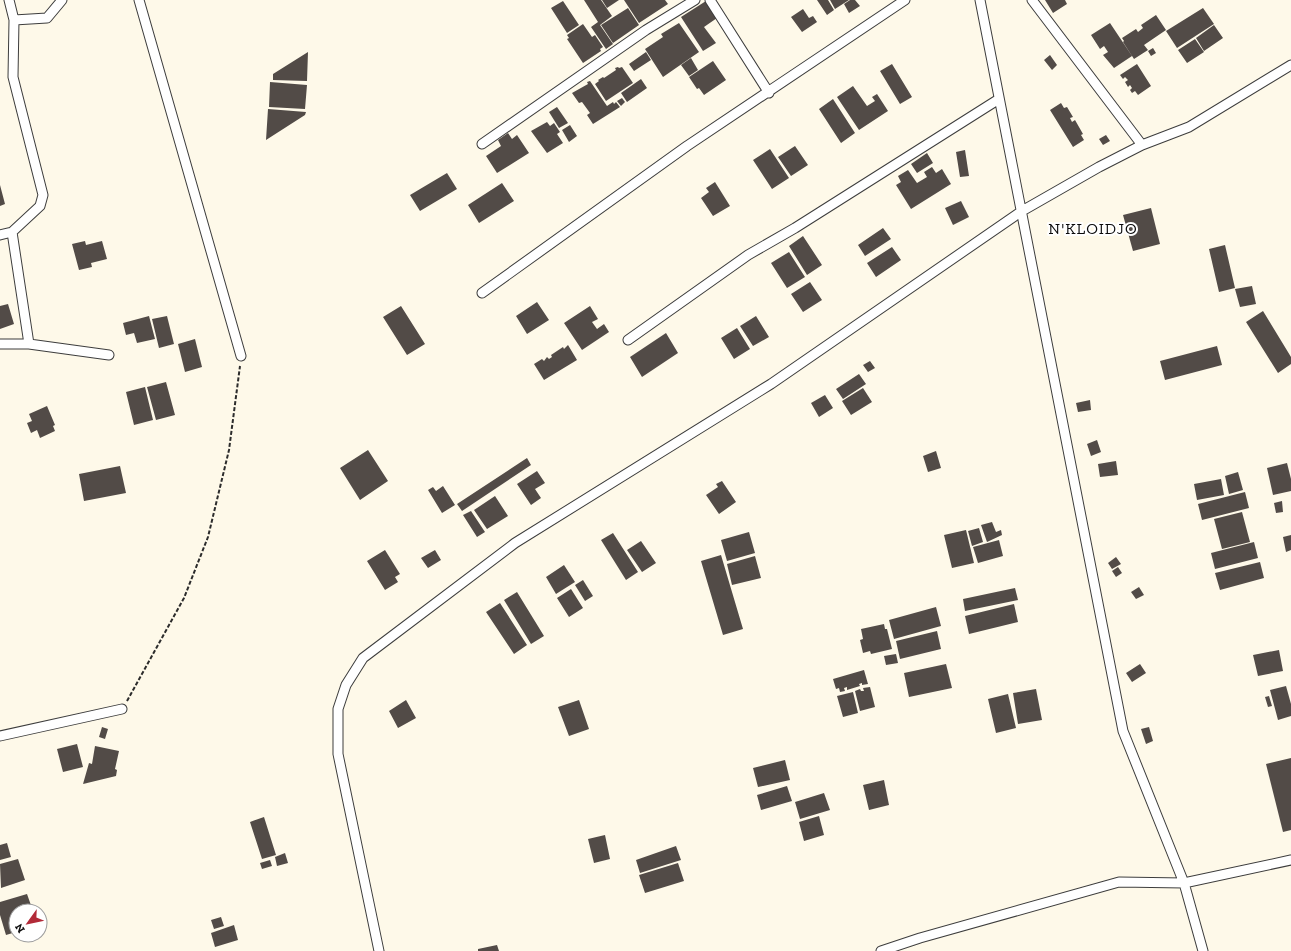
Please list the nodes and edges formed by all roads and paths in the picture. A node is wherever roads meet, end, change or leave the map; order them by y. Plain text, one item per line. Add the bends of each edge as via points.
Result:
1 (9, 0) edge
2 (62, 0) edge
3 (139, 0) edge
4 (695, 0) edge
5 (710, 0) edge
6 (905, 0) edge
7 (980, 0) edge
8 (1032, 0) edge
9 (14, 20) junction
10 (1291, 65) edge
11 (769, 93) junction
12 (1000, 99) junction
13 (482, 144) dead end
14 (1142, 145) junction
15 (1022, 211) junction
16 (12, 232) junction
17 (0, 235) edge
18 (482, 293) dead end
19 (628, 340) dead end
20 (0, 344) edge
21 (29, 344) junction
22 (109, 355) dead end
23 (241, 356) joint
24 (122, 709) joint
25 (0, 736) edge
26 (1291, 860) edge
27 (1184, 883) junction
28 (379, 951) edge
29 (881, 951) edge
30 (1203, 951) edge

1 - 9 street
2 - 9 street via 47,18
3 - 23 street
4 - 13 street via 646,30
5 - 11 street
6 - 11 street
7 - 12 street
8 - 14 street
9 - 16 street via 13,77 43,195 40,206
10 - 14 street via 1189,127
11 - 18 street via 687,146
12 - 15 street
12 - 19 street via 748,255
14 - 15 street
15 - 27 street via 1123,731
15 - 28 street via 771,384 515,543 364,658 346,685 338,709 338,754
16 - 17 street
16 - 21 street
20 - 21 street
21 - 22 street
23 - 24 path via 229,450 208,537 184,598
24 - 25 street
26 - 27 street
27 - 29 street via 1119,882
27 - 30 street

